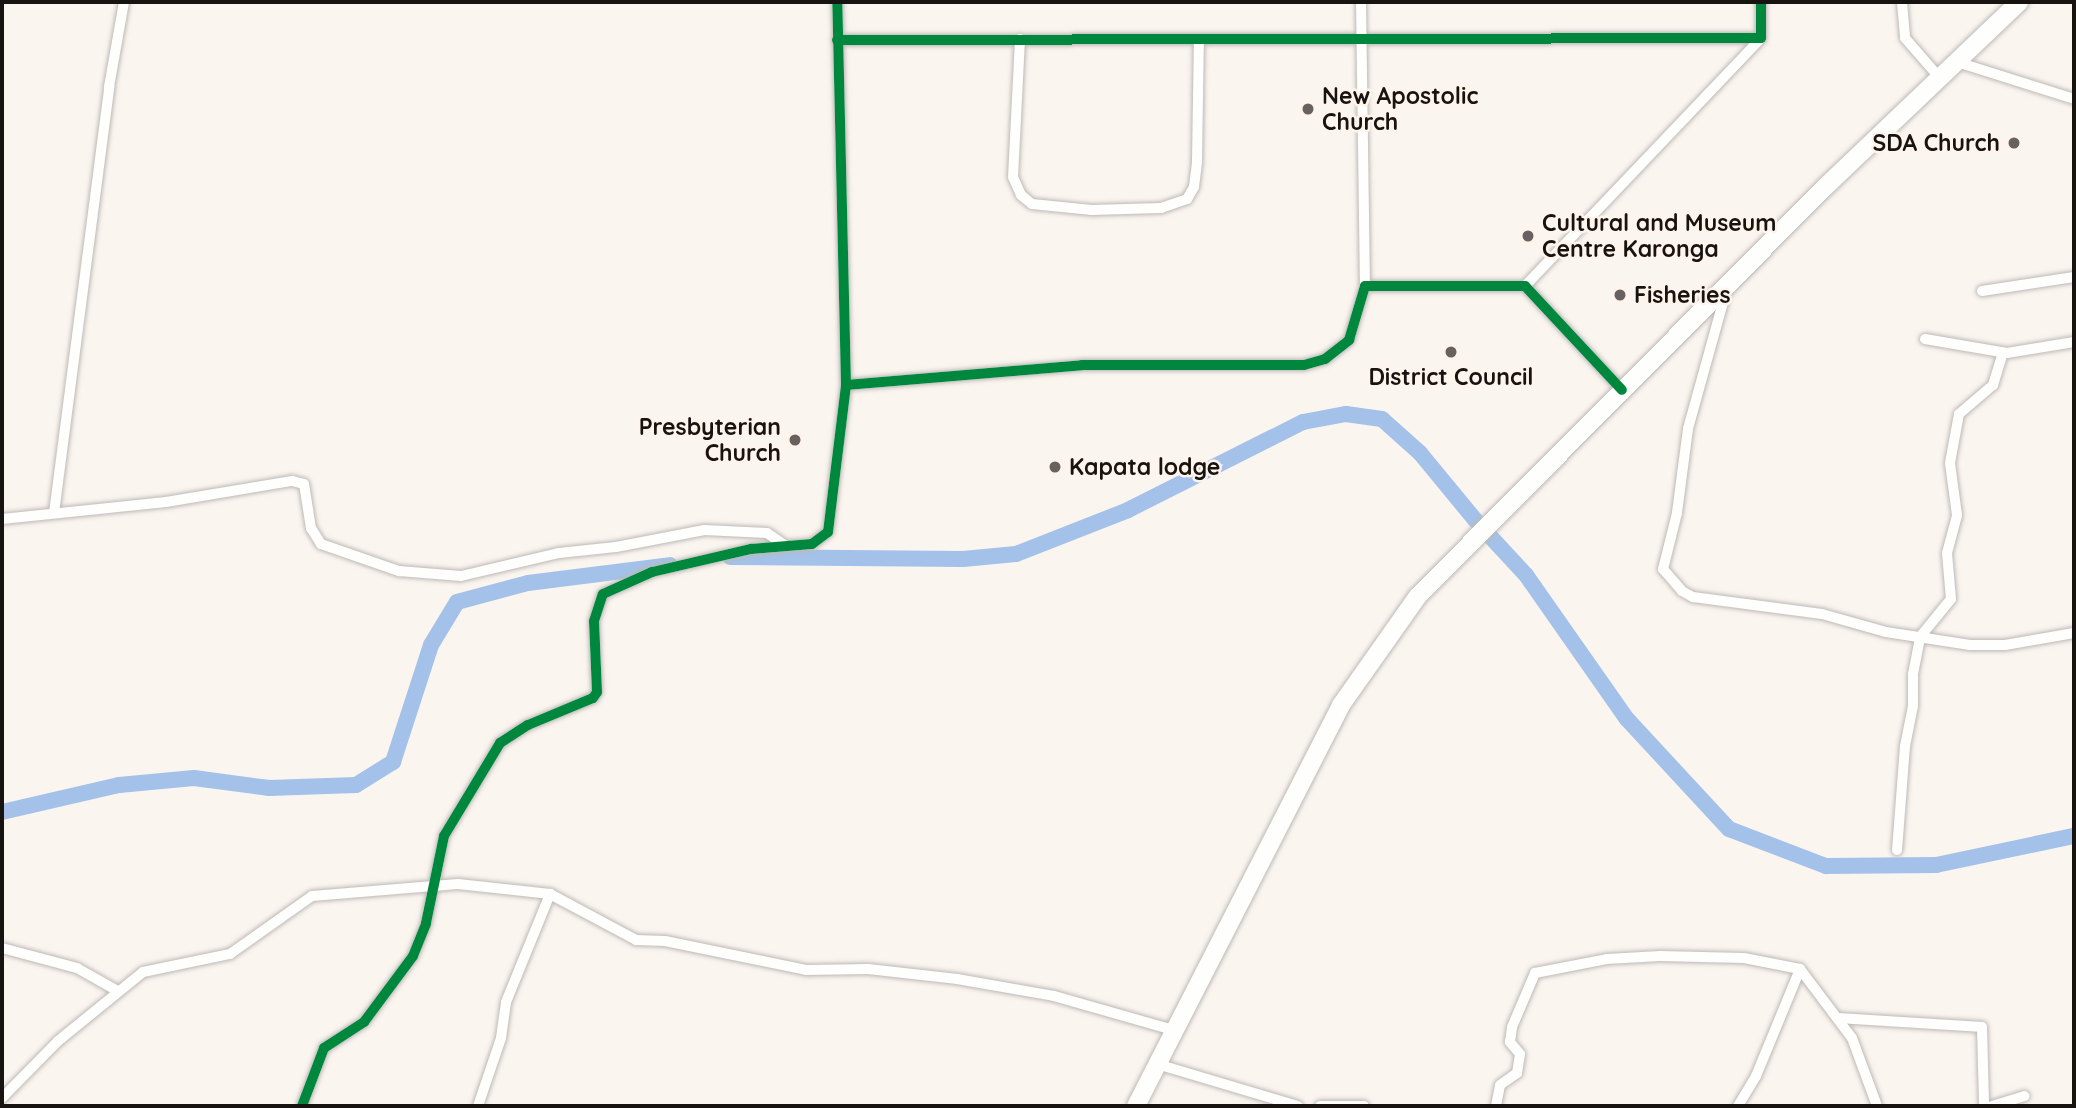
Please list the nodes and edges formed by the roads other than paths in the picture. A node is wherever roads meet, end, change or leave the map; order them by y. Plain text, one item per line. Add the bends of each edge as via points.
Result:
1 (124, 2) edge
2 (837, 2) edge
3 (1361, 2) edge
4 (1761, 2) edge
5 (1902, 2) edge
6 (2018, 2) edge
7 (1361, 36) junction
8 (1761, 38) junction
9 (1020, 39) junction
10 (1199, 39) junction
11 (837, 40) junction
12 (1956, 62) junction
13 (1939, 77) junction
14 (2074, 99) edge
15 (2074, 277) edge
16 (1365, 286) junction
17 (1525, 286) junction
18 (1727, 287) junction
19 (1982, 291) dead end
20 (1925, 339) dead end
21 (2074, 342) edge
22 (2003, 352) junction
23 (846, 385) junction
24 (1622, 390) junction
25 (54, 513) junction
26 (2, 519) edge
27 (785, 545) junction
28 (2074, 633) edge
29 (1920, 637) junction
30 (1897, 850) dead end
31 (432, 885) junction
32 (550, 894) junction
33 (2, 948) edge
34 (1800, 969) junction
35 (116, 990) junction
36 (1839, 1018) junction
37 (1173, 1030) junction
38 (1157, 1064) junction
39 (2024, 1096) dead end
40 (2, 1098) edge
41 (302, 1106) edge
42 (478, 1106) edge
43 (1136, 1106) edge
44 (1298, 1106) edge
45 (1320, 1106) edge
46 (1364, 1106) edge
47 (1496, 1106) edge
48 (1738, 1106) edge
49 (1877, 1106) edge
50 (1984, 1106) edge
51 (1992, 1106) edge

1 - 25 street via 107,97
2 - 11 street
3 - 7 street
4 - 8 street
5 - 13 street via 1905,38
6 - 12 highway
7 - 8 street
7 - 10 street
7 - 16 street
8 - 17 street
9 - 10 street
9 - 10 street via 1013,177 1021,195 1032,204 1092,210 1160,208 1187,199 1194,187 1197,161
9 - 11 street
11 - 23 street
12 - 13 highway
12 - 14 street
13 - 18 highway
15 - 19 street
16 - 17 street
16 - 23 street via 1349,340 1325,359 1304,365 1082,365
17 - 24 street
18 - 24 highway
18 - 29 street via 1688,429 1664,572 1693,597 1822,614
20 - 22 street
21 - 22 street
22 - 29 street via 1993,385 1959,414 1950,463 1957,515 1947,553 1951,599
23 - 27 street via 828,532 812,544
24 - 37 highway via 1403,614 1341,705
25 - 26 street
25 - 27 street via 300,481 308,494 311,528 321,544 383,569 451,576 679,532 757,531 775,535
27 - 31 street via 652,572 603,594 594,621 597,692 500,743 448,826
28 - 29 street via 2005,645
29 - 30 street
31 - 32 street via 496,886
31 - 35 street via 312,896 230,954 143,972
31 - 41 street via 426,923 412,956 364,1022 324,1048
32 - 37 street via 645,942 666,941 806,970 868,969 957,979 1066,999
32 - 42 street via 506,1003 501,1038
33 - 35 street via 77,968
34 - 36 street
34 - 47 street via 1744,958 1660,956 1538,970 1512,1027 1510,1042 1520,1054 1517,1073 1500,1085
34 - 48 street via 1756,1076
35 - 40 street
36 - 49 street via 1864,1063
36 - 50 street via 1982,1027
37 - 38 highway
38 - 43 highway
38 - 44 street
39 - 51 street
45 - 46 street

